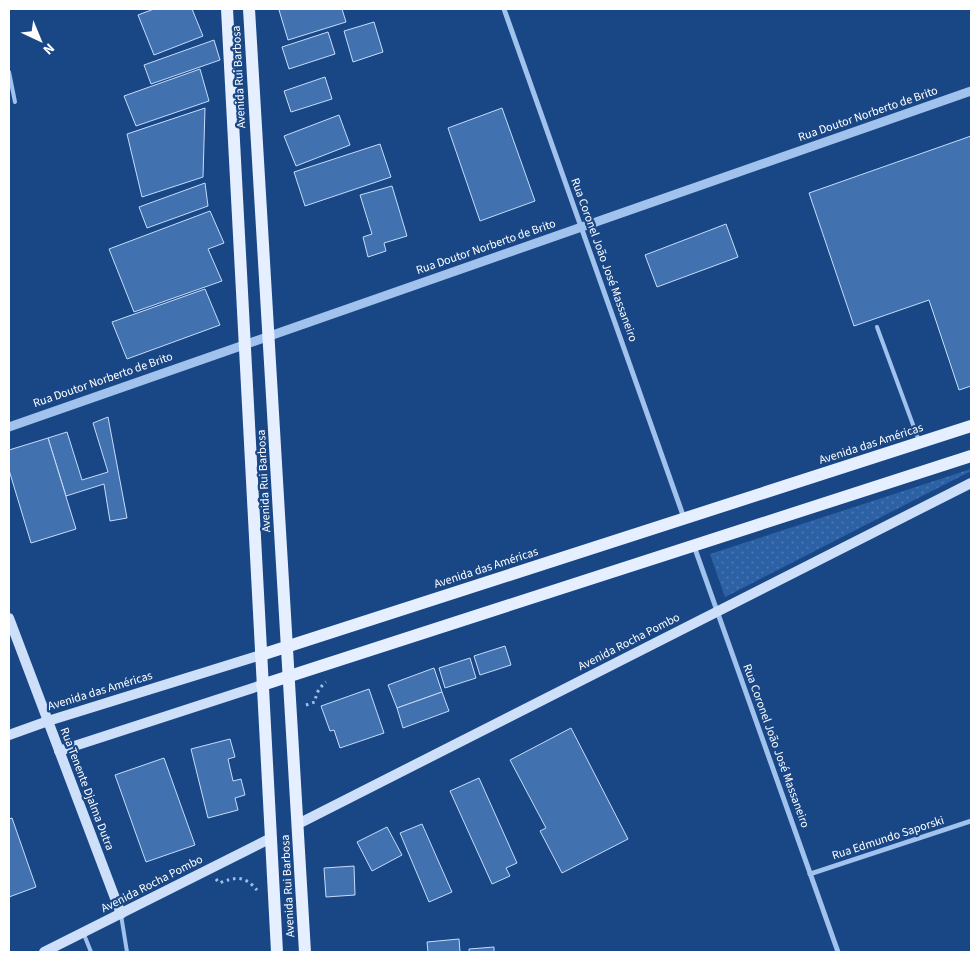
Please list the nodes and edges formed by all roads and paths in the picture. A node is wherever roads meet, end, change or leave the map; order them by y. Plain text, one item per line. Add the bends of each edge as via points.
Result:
1 (227, 9) edge
2 (249, 9) edge
3 (504, 9) edge
4 (9, 72) edge
5 (971, 91) edge
6 (15, 102) dead end
7 (581, 227) junction
8 (877, 327) dead end
9 (269, 336) junction
10 (244, 344) junction
11 (971, 426) edge
12 (9, 427) edge
13 (919, 443) junction
14 (971, 456) edge
15 (971, 484) edge
16 (684, 518) junction
17 (694, 546) junction
18 (717, 612) junction
19 (9, 618) edge
20 (287, 646) junction
21 (260, 655) junction
22 (289, 677) junction
23 (333, 679) dead end
24 (262, 685) junction
25 (315, 702) dead end
26 (48, 721) junction
27 (9, 735) edge
28 (59, 751) junction
29 (971, 820) edge
30 (298, 824) junction
31 (271, 838) junction
32 (810, 874) junction
33 (219, 884) dead end
34 (258, 890) dead end
35 (121, 914) junction
36 (84, 932) junction
37 (44, 952) edge
38 (91, 952) edge
39 (127, 952) edge
40 (277, 952) edge
41 (306, 952) edge
42 (838, 952) edge

1 - 10 main road, Avenida Rui Barbosa
2 - 9 main road, Avenida Rui Barbosa
3 - 7 street, Rua Coronel João José Massaneiro
4 - 6 lane
5 - 7 street, Rua Doutor Norberto de Brito
7 - 9 street, Rua Doutor Norberto de Brito
7 - 16 street, Rua Coronel João José Massaneiro
8 - 13 lane
9 - 10 street, Rua Doutor Norberto de Brito
9 - 20 main road, Avenida Rui Barbosa
10 - 12 street, Rua Doutor Norberto de Brito
10 - 21 main road, Avenida Rui Barbosa
11 - 13 main road, Avenida das Américas
13 - 16 main road, Avenida das Américas
14 - 17 main road
15 - 18 main road, Avenida Rocha Pombo
16 - 20 main road, Avenida das Américas
17 - 18 street, Rua Coronel João José Massaneiro
17 - 22 main road
18 - 30 main road, Avenida Rocha Pombo
18 - 32 street, Rua Coronel João José Massaneiro
19 - 26 main road, Rua Tenente Djalma Dutra
20 - 21 main road, Avenida das Américas
20 - 22 main road, Avenida Rui Barbosa
21 - 24 main road, Avenida Rui Barbosa
21 - 26 main road, Avenida das Américas
22 - 24 main road
22 - 30 main road, Avenida Rui Barbosa
23 - 25 path via 320,687
24 - 28 main road
24 - 31 main road, Avenida Rui Barbosa
26 - 27 main road, Avenida das Américas
26 - 28 main road, Rua Tenente Djalma Dutra
28 - 35 main road, Rua Tenente Djalma Dutra
29 - 32 street, Rua Edmundo Saporski
30 - 41 main road, Avenida Rui Barbosa
31 - 35 main road, Avenida Rocha Pombo
31 - 40 main road, Avenida Rui Barbosa
32 - 42 street, Rua Coronel João José Massaneiro
33 - 34 path via 242,878
35 - 36 main road, Avenida Rocha Pombo
35 - 39 lane
36 - 37 main road, Avenida Rocha Pombo
36 - 38 lane

